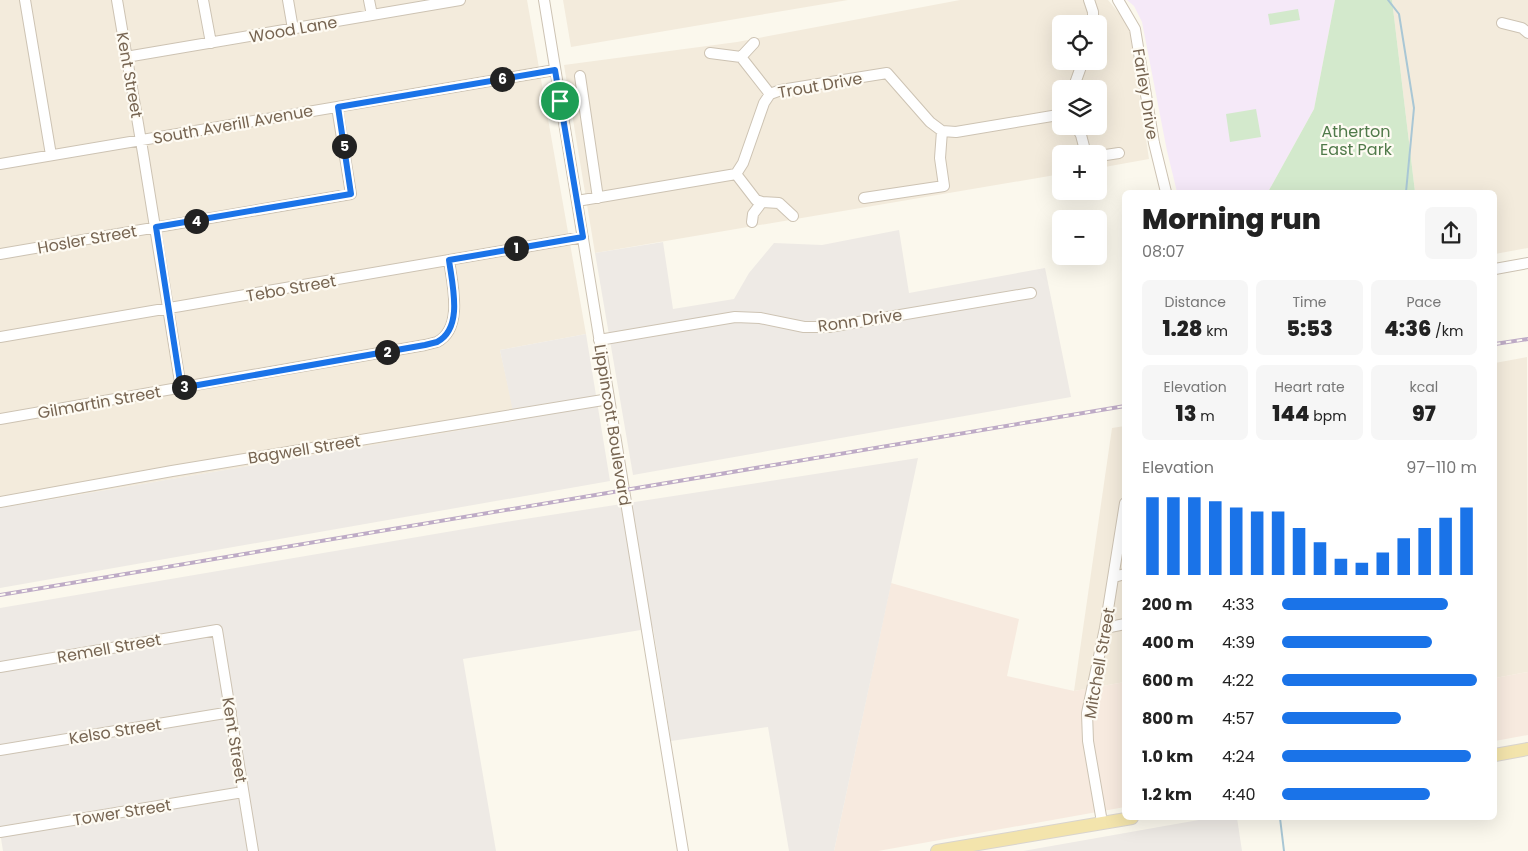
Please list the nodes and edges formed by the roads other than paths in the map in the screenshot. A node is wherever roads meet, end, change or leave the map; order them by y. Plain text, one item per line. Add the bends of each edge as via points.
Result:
1 (25, 0) edge
2 (117, 0) edge
3 (203, 0) edge
4 (288, 0) edge
5 (369, 0) edge
6 (455, 0) edge
7 (544, 0) edge
8 (1089, 0) edge
9 (1118, 0) edge
10 (372, 15) junction
11 (1093, 15) edge
12 (1502, 23) dead end
13 (293, 29) junction
14 (1528, 33) edge
15 (210, 42) junction
16 (754, 42) dead end
17 (710, 53) dead end
18 (126, 57) junction
19 (741, 57) junction
20 (555, 70) junction
21 (580, 76) dead end
22 (770, 94) junction
23 (338, 107) junction
24 (1052, 116) edge
25 (942, 131) junction
26 (141, 140) junction
27 (1119, 153) dead end
28 (51, 155) junction
29 (1107, 155) edge
30 (0, 164) edge
31 (736, 174) junction
32 (1166, 190) edge
33 (598, 198) junction
34 (864, 198) dead end
35 (759, 201) junction
36 (577, 202) junction
37 (793, 216) dead end
38 (752, 222) dead end
39 (156, 227) junction
40 (583, 237) junction
41 (0, 254) edge
42 (449, 260) junction
43 (1528, 263) edge
44 (1497, 269) edge
45 (1031, 293) dead end
46 (168, 309) junction
47 (0, 337) edge
48 (599, 340) junction
49 (181, 388) junction
50 (609, 399) junction
51 (0, 419) edge
52 (0, 502) edge
53 (1122, 528) edge
54 (1122, 575) edge
55 (1114, 576) junction
56 (1122, 625) edge
57 (1105, 628) junction
58 (217, 630) joint
59 (0, 666) edge
60 (231, 712) junction
61 (1528, 749) edge
62 (0, 750) edge
63 (1497, 755) edge
64 (243, 792) junction
65 (1122, 819) edge
66 (1102, 822) junction
67 (0, 832) edge
68 (253, 851) edge
69 (683, 851) edge
70 (937, 851) edge

1 - 28 street
2 - 18 street, Kent Street
3 - 15 street
4 - 13 street
5 - 10 street
6 - 10 street, Wood Lane
7 - 20 street, Lippincott Boulevard
8 - 11 street
9 - 32 street, Farley Drive via 1135,29 1154,143
10 - 13 street, Wood Lane
12 - 14 street via 1522,28
13 - 15 street, Wood Lane
15 - 18 street, Wood Lane
16 - 19 street
17 - 19 street
18 - 26 street, Kent Street
19 - 22 street
20 - 23 street, South Averill Avenue
20 - 36 street, Lippincott Boulevard
21 - 33 street
22 - 25 street, Trout Drive via 887,73 930,122
22 - 31 street, Trout Drive via 744,163
23 - 26 street, South Averill Avenue
23 - 39 street, Hosler Street via 351,194
24 - 25 street via 956,132
25 - 34 street via 940,158 944,186
26 - 28 street, South Averill Avenue
26 - 39 street, Kent Street
27 - 29 street
28 - 30 street, South Averill Avenue
31 - 33 street
31 - 35 street
33 - 36 street
35 - 37 street via 779,203
35 - 38 street
36 - 40 street, Lippincott Boulevard
39 - 41 street, Hosler Street
39 - 46 street, Kent Street
40 - 42 street, Tebo Street
40 - 48 street, Lippincott Boulevard
42 - 46 street, Tebo Street
42 - 49 street, Gilmartin Street via 454,317 438,341
43 - 44 street
45 - 48 street, Ronn Drive via 829,327 735,317
46 - 47 street, Tebo Street
46 - 49 street, Kent Street
48 - 50 street, Lippincott Boulevard
49 - 51 street, Gilmartin Street
50 - 52 street, Bagwell Street
50 - 69 street, Lippincott Boulevard
53 - 55 street, Mitchell Street
54 - 55 street
55 - 57 street, Mitchell Street
56 - 57 street
57 - 66 street, Mitchell Street via 1087,713 1088,741
58 - 59 street, Remell Street
58 - 60 street, Kent Street
60 - 62 street, Kelso Street
60 - 64 street, Kent Street
61 - 63 main road
64 - 67 street, Tower Street
64 - 68 street, Kent Street
65 - 66 main road
66 - 70 main road

